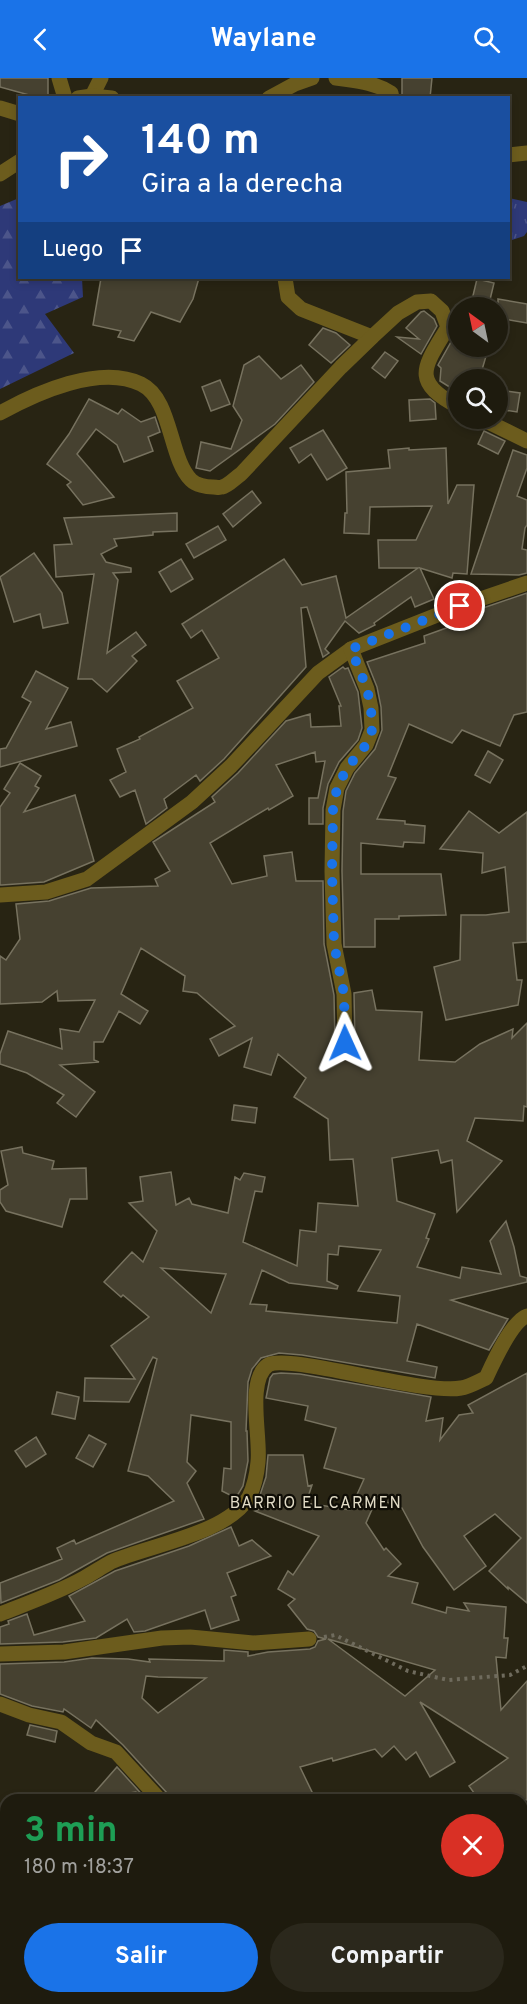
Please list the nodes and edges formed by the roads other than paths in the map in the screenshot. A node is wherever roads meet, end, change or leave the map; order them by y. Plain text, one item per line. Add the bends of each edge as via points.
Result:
1 (59, 78) edge
2 (101, 78) edge
3 (312, 78) edge
4 (336, 78) edge
5 (64, 96) edge
6 (86, 96) edge
7 (273, 96) edge
8 (392, 96) edge
9 (0, 108) edge
10 (18, 113) edge
11 (527, 153) edge
12 (510, 155) edge
13 (18, 162) edge
14 (0, 174) edge
15 (285, 279) edge
16 (372, 337) junction
17 (448, 400) edge
18 (0, 413) edge
19 (502, 429) edge
20 (527, 441) edge
21 (527, 583) edge
22 (351, 649) junction
23 (0, 895) edge
24 (345, 1043) dead end
25 (527, 1316) edge
26 (0, 1614) edge
27 (309, 1640) road end
28 (0, 1654) edge
29 (0, 1704) edge
30 (154, 1794) edge

1 - 5 street
2 - 6 street
3 - 7 street
4 - 8 street via 380,86
9 - 10 street
11 - 12 street
13 - 14 street
15 - 16 street via 288,297 301,309
16 - 17 street via 417,302 432,301 442,311 448,327 426,364 425,378 431,389
16 - 18 street via 264,452 222,487 205,487 192,481 181,463 157,398 142,384 121,378 81,381 17,403
19 - 20 street
21 - 22 street
22 - 23 street via 318,673 192,802 87,879 46,892
22 - 24 street via 367,689 372,730 337,788 333,810 334,944 344,994
25 - 26 street via 512,1331 486,1378 462,1388 406,1385 278,1362 267,1366 255,1397 259,1461 254,1486 228,1518 111,1562 83,1579
27 - 28 street via 253,1643 162,1638 64,1652
29 - 30 street via 61,1722 91,1743 116,1752

